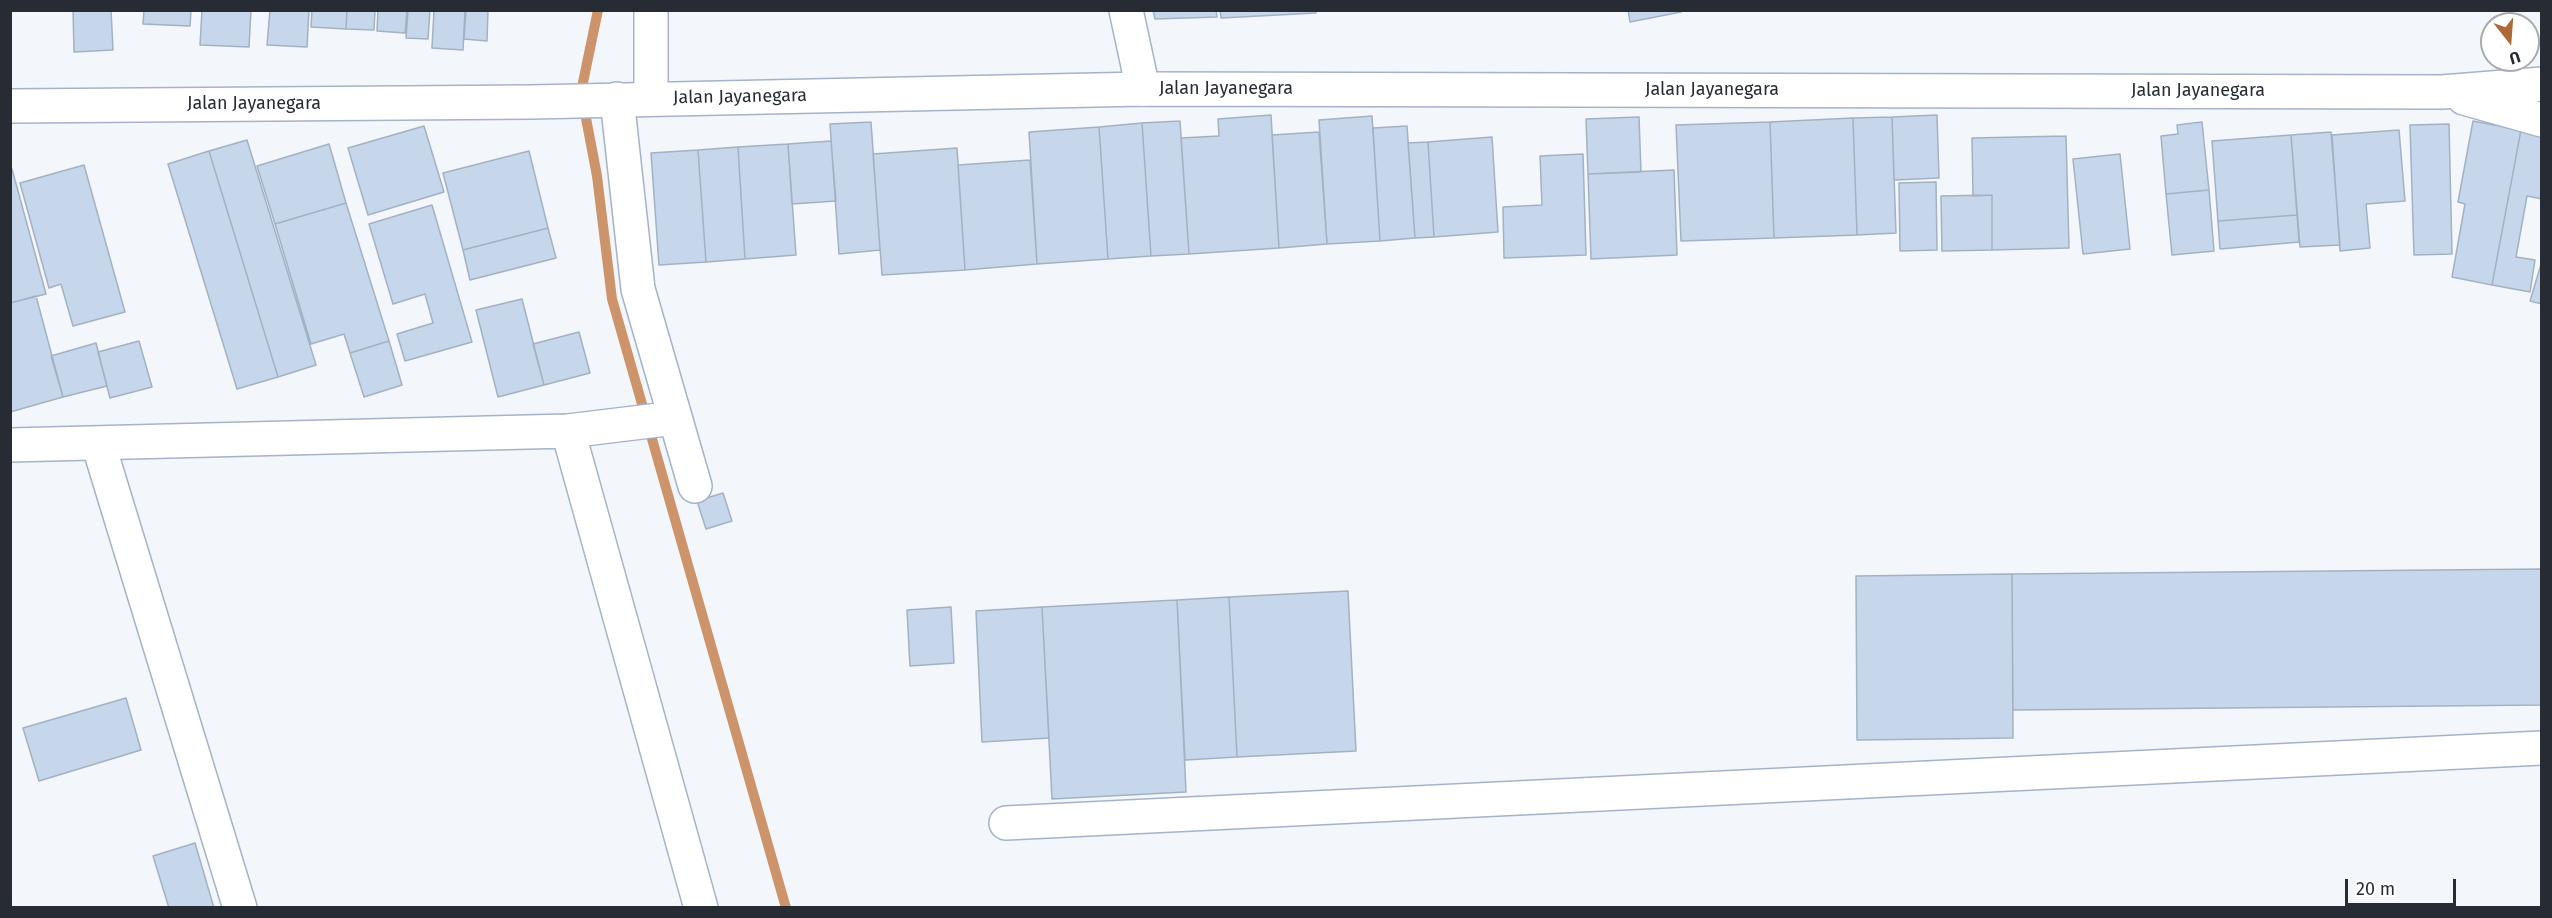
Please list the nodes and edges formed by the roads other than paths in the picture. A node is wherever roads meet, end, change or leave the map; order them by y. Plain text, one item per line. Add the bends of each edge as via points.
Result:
1 (651, 10) edge
2 (1126, 10) edge
3 (2541, 84) edge
4 (1143, 89) junction
5 (2442, 92) junction
6 (651, 99) junction
7 (610, 100) junction
8 (10, 106) edge
9 (2541, 120) edge
10 (666, 419) junction
11 (580, 429) junction
12 (98, 443) junction
13 (10, 445) edge
14 (695, 486) dead end
15 (2541, 748) edge
16 (1006, 823) dead end
17 (240, 908) edge
18 (701, 908) edge

1 - 6 main road
2 - 4 main road
3 - 5 main road, Jalan Jayanegara
4 - 5 main road, Jalan Jayanegara
4 - 6 main road, Jalan Jayanegara
5 - 9 main road, Jalan Jayanegara
6 - 7 main road, Jalan Jayanegara
7 - 8 main road, Jalan Jayanegara
7 - 10 main road via 638,289
10 - 11 main road
10 - 14 main road
11 - 12 main road
11 - 18 main road
12 - 13 main road
12 - 17 main road
15 - 16 main road

